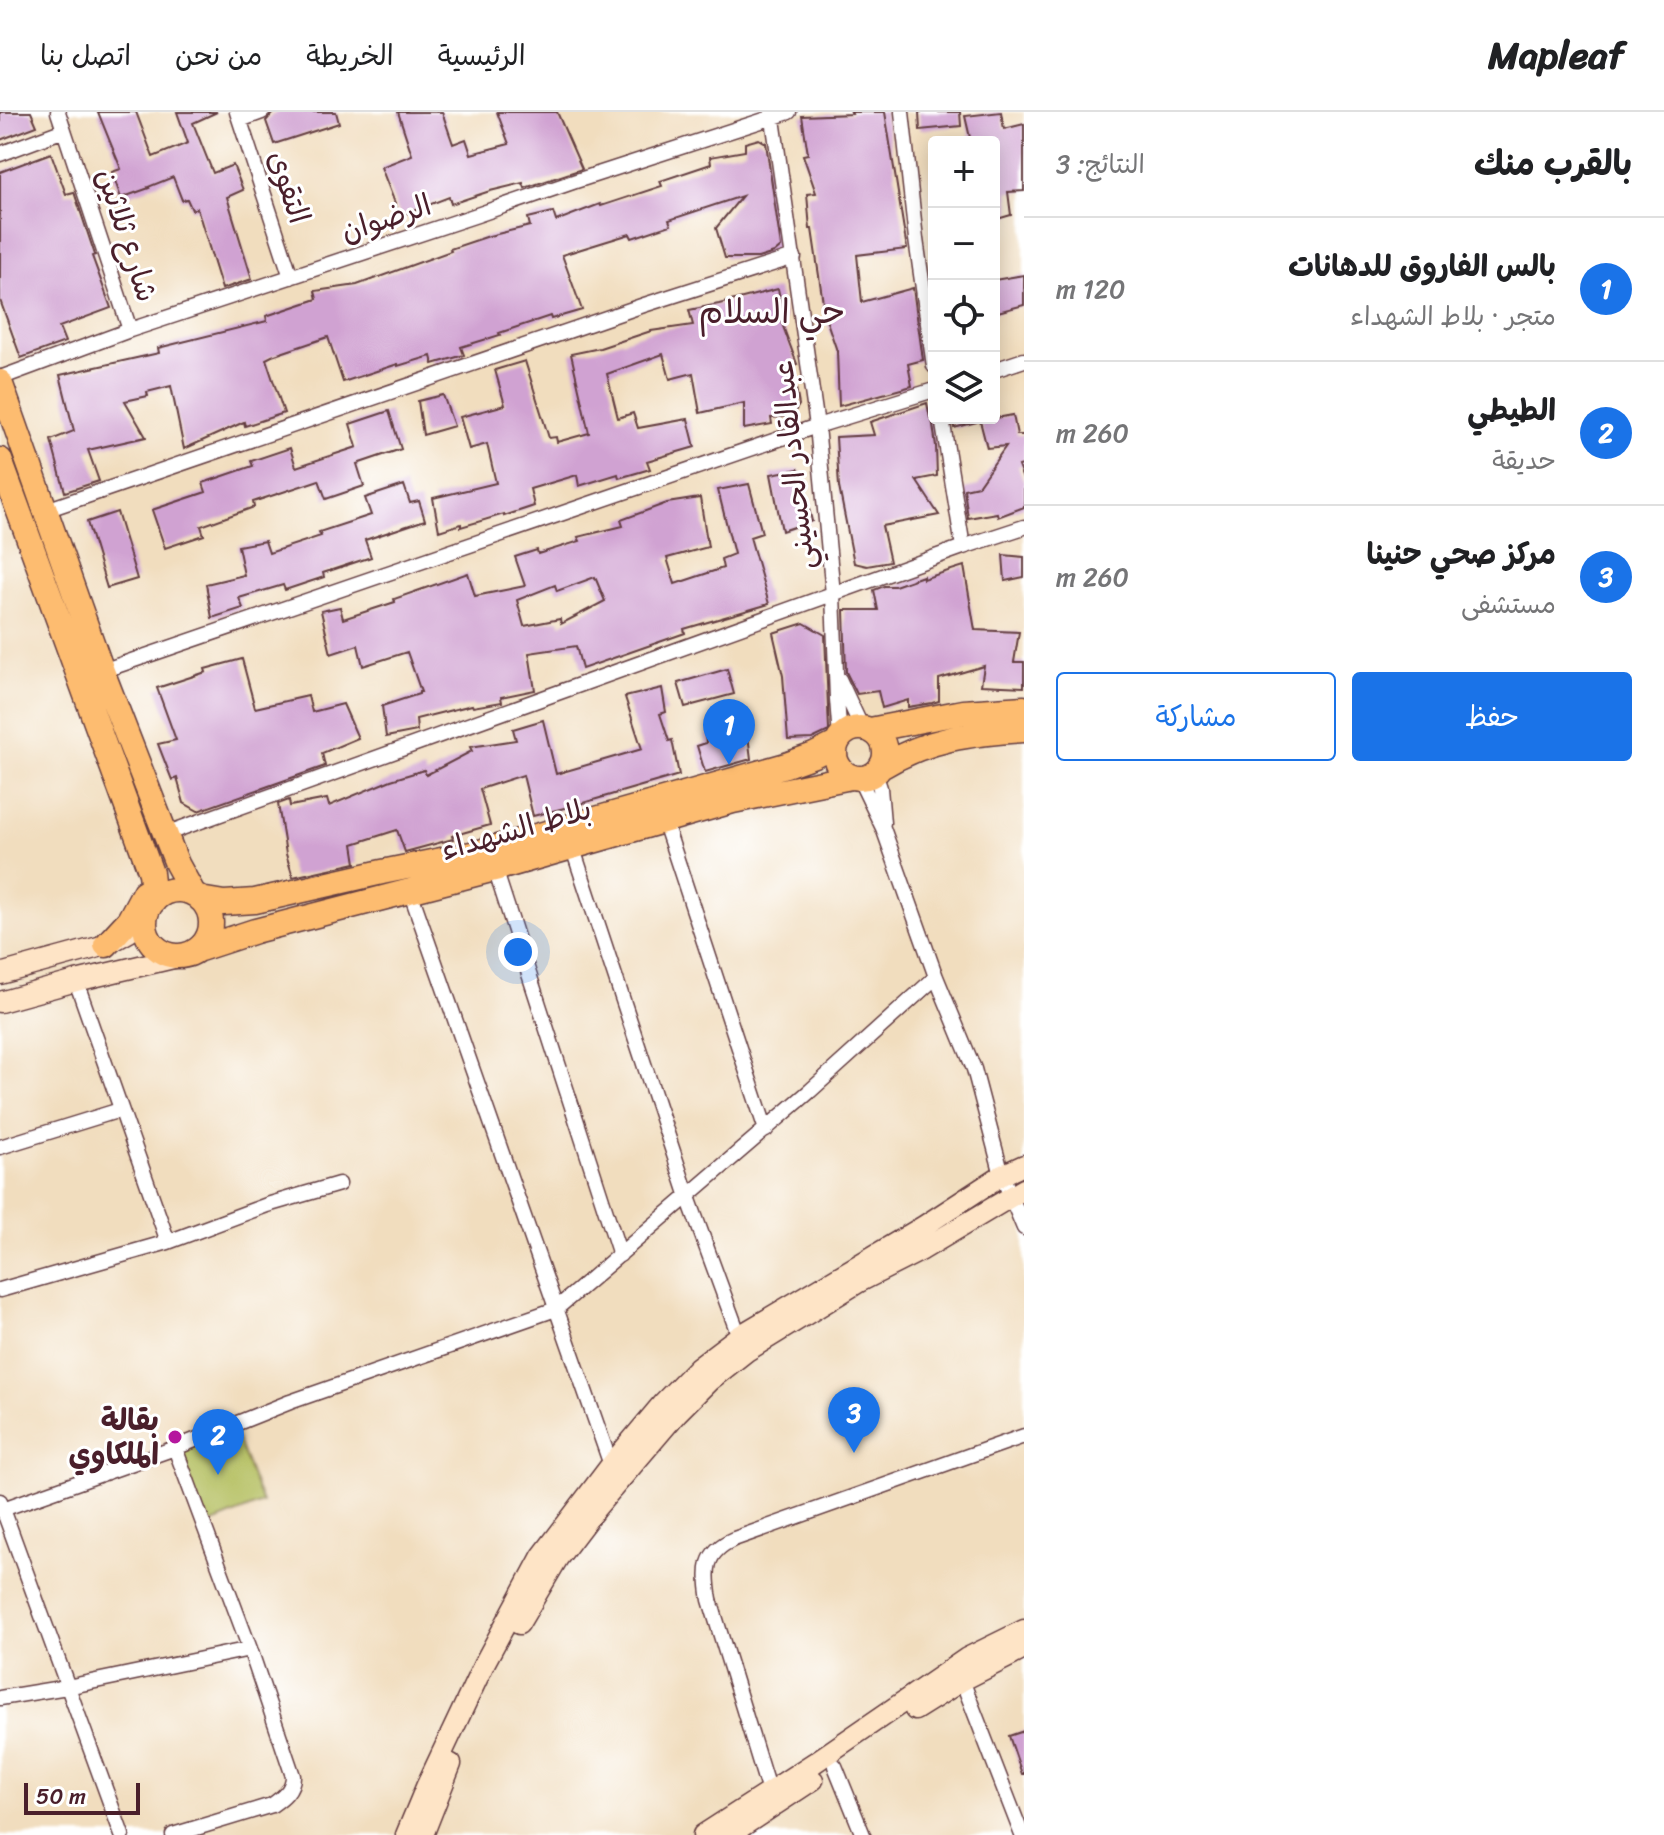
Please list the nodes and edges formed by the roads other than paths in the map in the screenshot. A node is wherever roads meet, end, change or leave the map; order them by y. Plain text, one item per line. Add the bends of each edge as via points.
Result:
1 (58, 112) edge
2 (262, 112) edge
3 (789, 112) edge
4 (902, 112) edge
5 (772, 115) edge
6 (239, 116) edge
7 (64, 130) junction
8 (0, 154) edge
9 (794, 257) junction
10 (291, 277) junction
11 (130, 330) junction
12 (932, 352) edge
13 (1024, 360) edge
14 (1000, 368) edge
15 (0, 380) edge
16 (928, 392) edge
17 (943, 424) edge
18 (817, 426) junction
19 (0, 460) edge
20 (46, 510) junction
21 (1024, 527) edge
22 (963, 547) junction
23 (833, 594) junction
24 (102, 671) junction
25 (836, 671) junction
26 (1023, 728) edge
27 (852, 735) junction
28 (866, 774) junction
29 (664, 820) junction
30 (165, 834) junction
31 (572, 846) junction
32 (177, 864) junction
33 (495, 869) junction
34 (151, 873) junction
35 (410, 891) junction
36 (196, 896) junction
37 (236, 903) junction
38 (150, 907) junction
39 (237, 936) junction
40 (106, 945) junction
41 (191, 952) junction
42 (0, 974) edge
43 (936, 977) junction
44 (76, 981) junction
45 (0, 1002) edge
46 (120, 1110) junction
47 (766, 1130) junction
48 (0, 1147) edge
49 (1024, 1165) edge
50 (1002, 1175) junction
51 (339, 1184) dead end
52 (1018, 1193) edge
53 (688, 1197) junction
54 (1024, 1228) edge
55 (168, 1242) junction
56 (620, 1255) junction
57 (0, 1290) edge
58 (556, 1309) junction
59 (739, 1336) junction
60 (1024, 1436) edge
61 (175, 1448) junction
62 (611, 1465) junction
63 (1, 1507) edge
64 (1024, 1630) edge
65 (250, 1649) junction
66 (1024, 1649) edge
67 (960, 1673) junction
68 (67, 1687) junction
69 (0, 1698) edge
70 (835, 1766) junction
71 (769, 1792) junction
72 (224, 1820) junction
73 (122, 1835) edge
74 (173, 1835) edge
75 (230, 1835) edge
76 (406, 1835) edge
77 (423, 1835) edge
78 (703, 1835) edge
79 (729, 1835) edge
80 (863, 1835) edge
81 (1022, 1835) edge

1 - 7 street, شارع ثلاثين
2 - 6 street
3 - 5 street, الرضوان
4 - 12 street
5 - 9 street, عبدالقادر الحسيني
5 - 10 street, الرضوان
6 - 10 street, التقوى
7 - 8 street
7 - 11 street, شارع ثلاثين
9 - 18 street, عبدالقادر الحسيني
9 - 20 street
10 - 11 street, الرضوان
11 - 15 street, الرضوان
13 - 14 street
15 - 20 main road
16 - 18 street
17 - 22 street
18 - 23 street, عبدالقادر الحسيني
18 - 24 street
19 - 34 main road
20 - 24 main road
21 - 22 street
22 - 23 street
23 - 25 street, عبدالقادر الحسيني
23 - 30 street
24 - 30 main road
25 - 27 street, عبدالقادر الحسيني
25 - 27 street, عبدالقادر الحسيني
26 - 27 main road, بلاط الشهداء via 963,712
26 - 28 main road, بلاط الشهداء via 933,743
27 - 28 main road via 835,752 839,767
27 - 28 main road via 877,735 883,742 884,759
27 - 37 main road, بلاط الشهداء via 786,765 515,843
28 - 29 main road, بلاط الشهداء
28 - 43 street
29 - 31 main road, بلاط الشهداء
29 - 47 street
30 - 32 main road
31 - 33 main road, بلاط الشهداء
31 - 53 street
32 - 34 main road via 168,872
32 - 36 main road
33 - 35 main road, بلاط الشهداء
33 - 56 street
34 - 38 main road
34 - 40 main road via 133,913
35 - 39 main road, بلاط الشهداء
35 - 58 street
36 - 37 main road, بلاط الشهداء
36 - 38 main road via 176,890 160,895
36 - 41 main road via 211,924 206,942
37 - 39 main road via 232,917
38 - 40 main road via 129,932
38 - 41 main road via 145,923 150,941 164,953
39 - 41 main road, بلاط الشهداء
40 - 42 main road
41 - 44 main road, بلاط الشهداء
43 - 47 street
43 - 50 street via 974,1069
44 - 45 main road, بلاط الشهداء
44 - 46 street
46 - 48 street
46 - 55 street
47 - 53 street
49 - 50 main road
50 - 52 street
50 - 59 main road
51 - 55 street
52 - 54 street
52 - 77 main road via 747,1351 677,1413 596,1508 551,1571 467,1727
53 - 56 street
53 - 59 street
55 - 57 street
56 - 58 street
58 - 61 street
58 - 62 street
59 - 62 main road via 684,1380
60 - 71 street via 734,1539 715,1552 707,1566 710,1600
61 - 63 street
61 - 65 street
62 - 76 main road via 534,1568
63 - 68 street
64 - 67 main road via 967,1658
65 - 68 street
65 - 72 street via 293,1782 272,1805
66 - 67 main road
67 - 70 main road
67 - 71 main road
67 - 81 street
68 - 69 street
68 - 73 street
70 - 79 main road
70 - 80 street
71 - 78 main road
72 - 74 street
72 - 75 street

